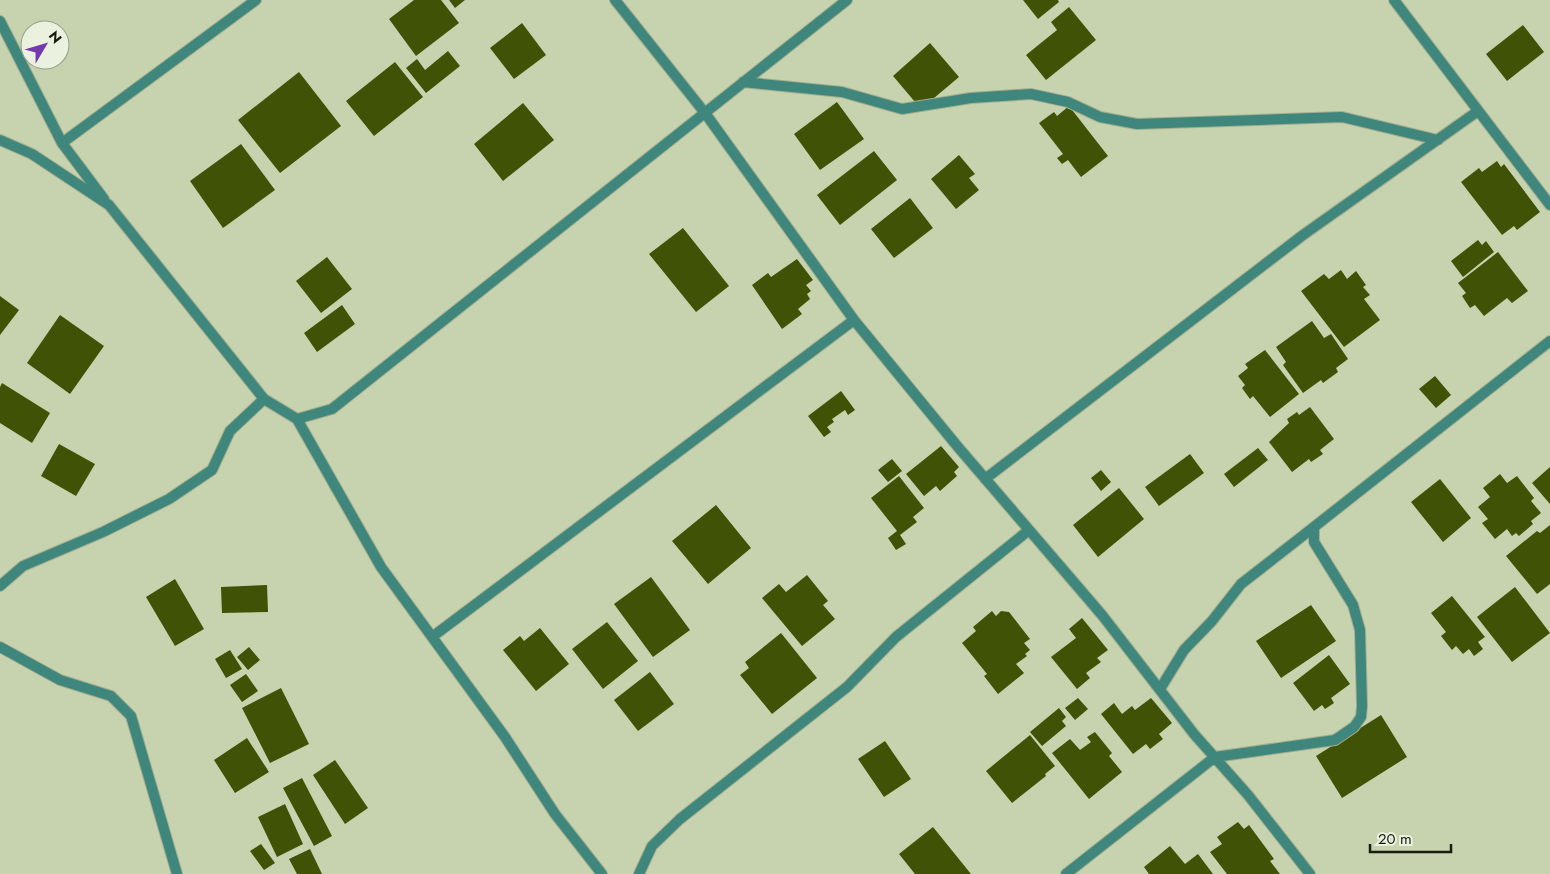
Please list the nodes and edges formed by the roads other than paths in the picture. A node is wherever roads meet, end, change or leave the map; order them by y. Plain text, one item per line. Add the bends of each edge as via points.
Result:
1 (256, 0) edge
2 (615, 0) edge
3 (847, 0) edge
4 (1394, 0) edge
5 (0, 21) edge
6 (743, 82) junction
7 (1478, 111) junction
8 (705, 113) junction
9 (0, 140) edge
10 (1438, 140) junction
11 (62, 143) junction
12 (109, 205) junction
13 (1550, 205) edge
14 (854, 320) junction
15 (1550, 341) edge
16 (264, 399) junction
17 (297, 419) junction
18 (985, 479) junction
19 (1314, 526) junction
20 (1029, 530) junction
21 (0, 586) edge
22 (432, 637) junction
23 (0, 647) edge
24 (1160, 689) junction
25 (1215, 757) junction
26 (177, 874) edge
27 (602, 874) edge
28 (640, 874) edge
29 (1066, 874) edge
30 (1310, 874) edge

1 - 11 street
2 - 8 street
3 - 6 street
4 - 7 street
5 - 11 street
6 - 8 street
6 - 10 street via 842,92 902,109 971,98 1031,94 1068,102 1100,117 1137,124 1342,117
7 - 10 street
7 - 13 street
8 - 14 street
8 - 17 street via 332,409
9 - 12 street via 32,154
10 - 18 street via 1303,235
11 - 12 street
12 - 16 street
14 - 18 street
14 - 22 street
15 - 19 street
16 - 17 street
16 - 21 street via 230,431 212,470 169,499 24,566
17 - 22 street via 380,567
18 - 20 street
19 - 24 street via 1240,584 1212,621 1184,650
19 - 25 street via 1314,542 1353,605 1360,630 1361,717 1354,727 1335,740
20 - 24 street
20 - 28 street via 896,637 847,688 680,819 652,846
22 - 27 street
23 - 26 street via 60,680 111,696 131,716
24 - 25 street
25 - 29 street
25 - 30 street

